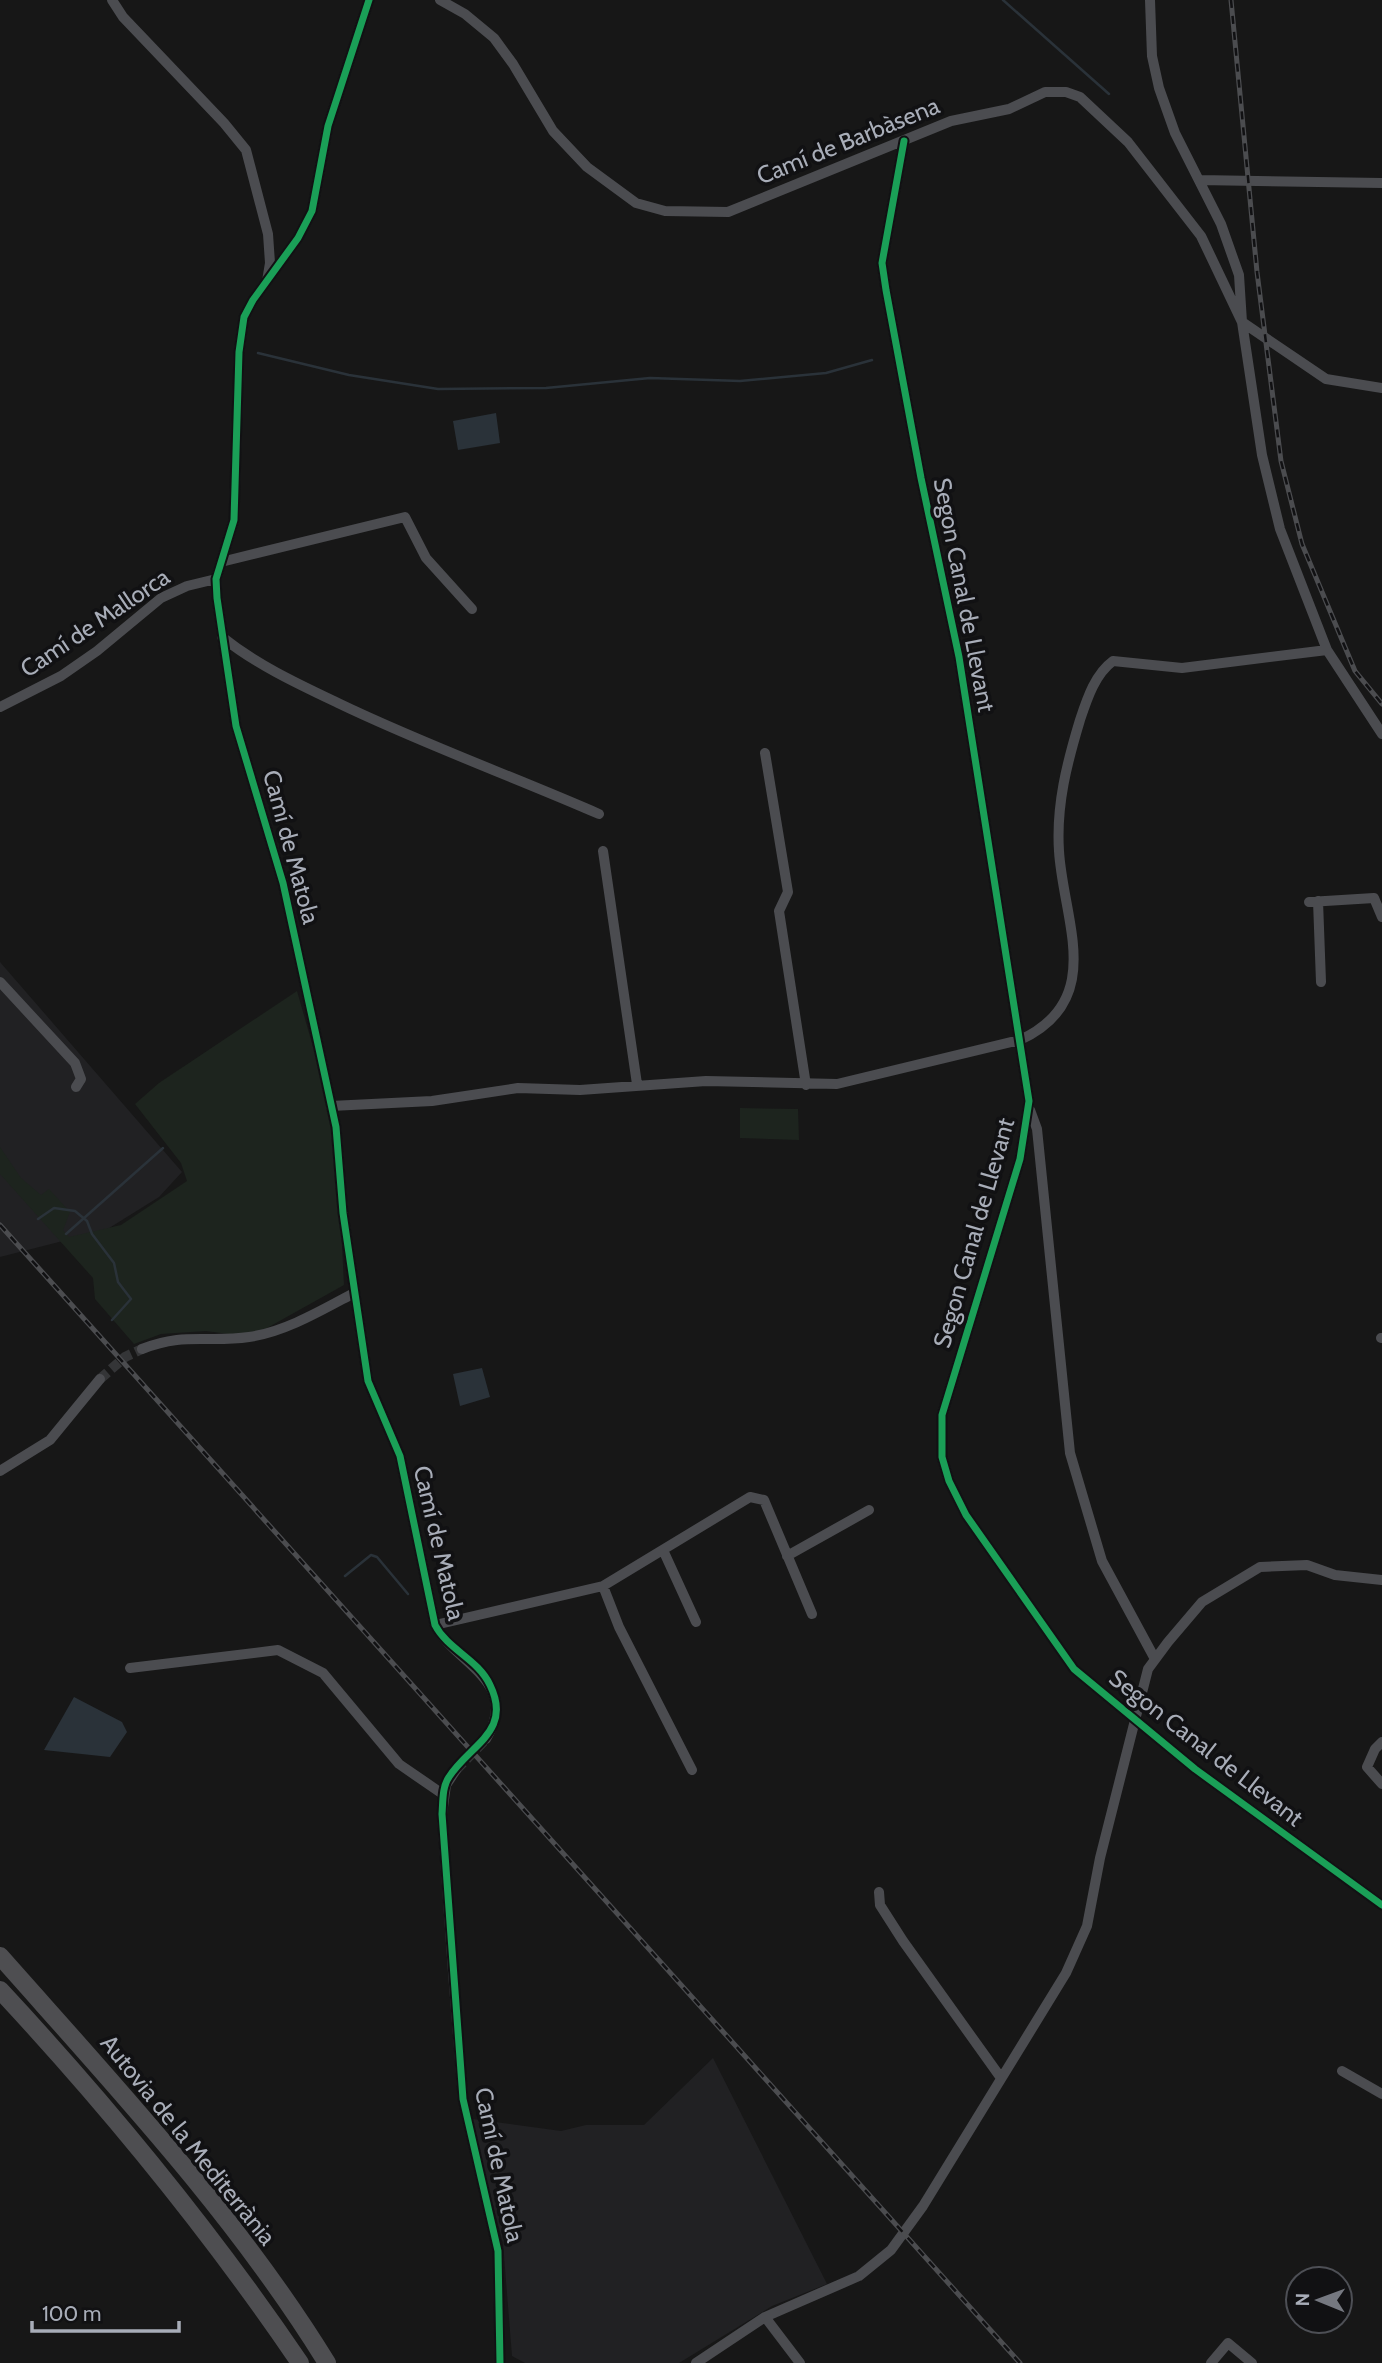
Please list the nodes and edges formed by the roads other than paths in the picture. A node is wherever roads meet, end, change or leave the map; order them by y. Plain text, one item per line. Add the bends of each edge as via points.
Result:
1 (112, 0) edge
2 (369, 0) edge
3 (440, 0) edge
4 (1150, 0) edge
5 (904, 141) junction
6 (1199, 180) junction
7 (1382, 183) edge
8 (266, 285) junction
9 (1242, 323) junction
10 (1382, 388) edge
11 (221, 562) junction
12 (216, 579) junction
13 (472, 609) dead end
14 (222, 637) junction
15 (1327, 650) junction
16 (0, 707) edge
17 (1382, 734) edge
18 (765, 753) dead end
19 (599, 814) dead end
20 (603, 851) dead end
21 (1382, 916) edge
22 (0, 982) edge
23 (1321, 982) dead end
24 (1020, 1040) junction
25 (637, 1084) junction
26 (806, 1085) junction
27 (76, 1087) dead end
28 (1028, 1106) junction
29 (331, 1107) junction
30 (354, 1293) junction
31 (142, 1349) tunnel mouth
32 (100, 1379) tunnel mouth
33 (0, 1471) edge
34 (869, 1510) dead end
35 (663, 1550) junction
36 (787, 1556) junction
37 (1382, 1580) edge
38 (603, 1586) junction
39 (811, 1614) dead end
40 (696, 1622) dead end
41 (435, 1625) junction
42 (1155, 1659) junction
43 (130, 1668) dead end
44 (1133, 1718) junction
45 (486, 1739) tunnel mouth
46 (1382, 1742) edge
47 (456, 1770) tunnel mouth
48 (692, 1770) dead end
49 (1382, 1784) edge
50 (444, 1795) junction
51 (879, 1892) dead end
52 (1382, 1905) edge
53 (0, 1956) edge
54 (0, 1990) edge
55 (1342, 2071) dead end
56 (1001, 2078) junction
57 (1382, 2094) edge
58 (765, 2317) junction
59 (300, 2363) edge
60 (327, 2363) edge
61 (499, 2363) edge
62 (696, 2363) edge
63 (800, 2363) edge
64 (1211, 2363) edge
65 (1252, 2363) edge

1 - 8 street via 246,150 268,234
2 - 8 street, Camí de Matola via 328,126 312,211
3 - 5 street, Camí de Barbàsena via 494,38 552,131 587,167 636,203 665,211 728,212
4 - 6 street via 1152,56 1159,88
5 - 9 street, Camí de Barbàsena via 951,121 1009,109 1045,92 1080,97 1128,142 1201,236
5 - 24 street, Segon Canal de Llevant via 882,263 960,657
6 - 7 street
6 - 9 street via 1239,275
8 - 11 street, Camí de Matola via 244,317 234,520
9 - 10 street via 1326,379
9 - 15 street via 1262,455 1279,529
11 - 12 street, Camí de Matola
11 - 13 street via 405,517 426,558
12 - 14 street, Camí de Matola
12 - 16 street, Camí de Mallorca via 160,598 61,676
14 - 19 street via 293,682 369,718
14 - 29 street, Camí de Matola via 236,726 283,883
15 - 17 street
15 - 24 street via 1182,668 1113,661 1102,669 1084,707 1059,810 1059,853 1076,964 1061,1006 1034,1034
18 - 26 street via 788,892 779,911
20 - 25 street
21 - 23 street via 1374,898 1313,902
22 - 27 street via 75,1063 80,1079
24 - 26 street via 858,1080
24 - 28 street, Segon Canal de Llevant
25 - 26 street
25 - 29 street via 580,1090 518,1088 432,1101
28 - 42 street via 1037,1129 1070,1453 1102,1561
28 - 44 street, Segon Canal de Llevant via 1020,1158 942,1415 942,1457 966,1515 1074,1670
29 - 30 street, Camí de Matola
30 - 31 street via 314,1314 251,1337 177,1338
30 - 41 street, Camí de Matola via 368,1381 400,1456
32 - 33 street via 50,1440
34 - 36 street
35 - 36 street via 757,1496 764,1500
35 - 38 street
35 - 40 street
36 - 39 street
37 - 42 street via 1335,1575 1307,1564 1260,1567 1202,1602
38 - 41 street
38 - 48 street
41 - 45 street, Camí de Matola via 441,1637 490,1683 495,1712
42 - 44 street via 1147,1669
43 - 50 street via 278,1650 323,1674 399,1764
44 - 52 street, Segon Canal de Llevant via 1195,1769
44 - 56 street via 1087,1926 1066,1973
46 - 49 street via 1367,1767
47 - 50 street, Camí de Matola
50 - 61 street, Camí de Matola via 463,2099 498,2251
51 - 56 street via 880,1905 903,1941
53 - 60 highway, Autovia de la Mediterrània via 135,2109 240,2238
54 - 59 highway, Autovia de la Mediterrània via 163,2181
55 - 57 street
56 - 58 street via 891,2250 859,2276
58 - 62 street
58 - 63 street
64 - 65 street via 1228,2343

